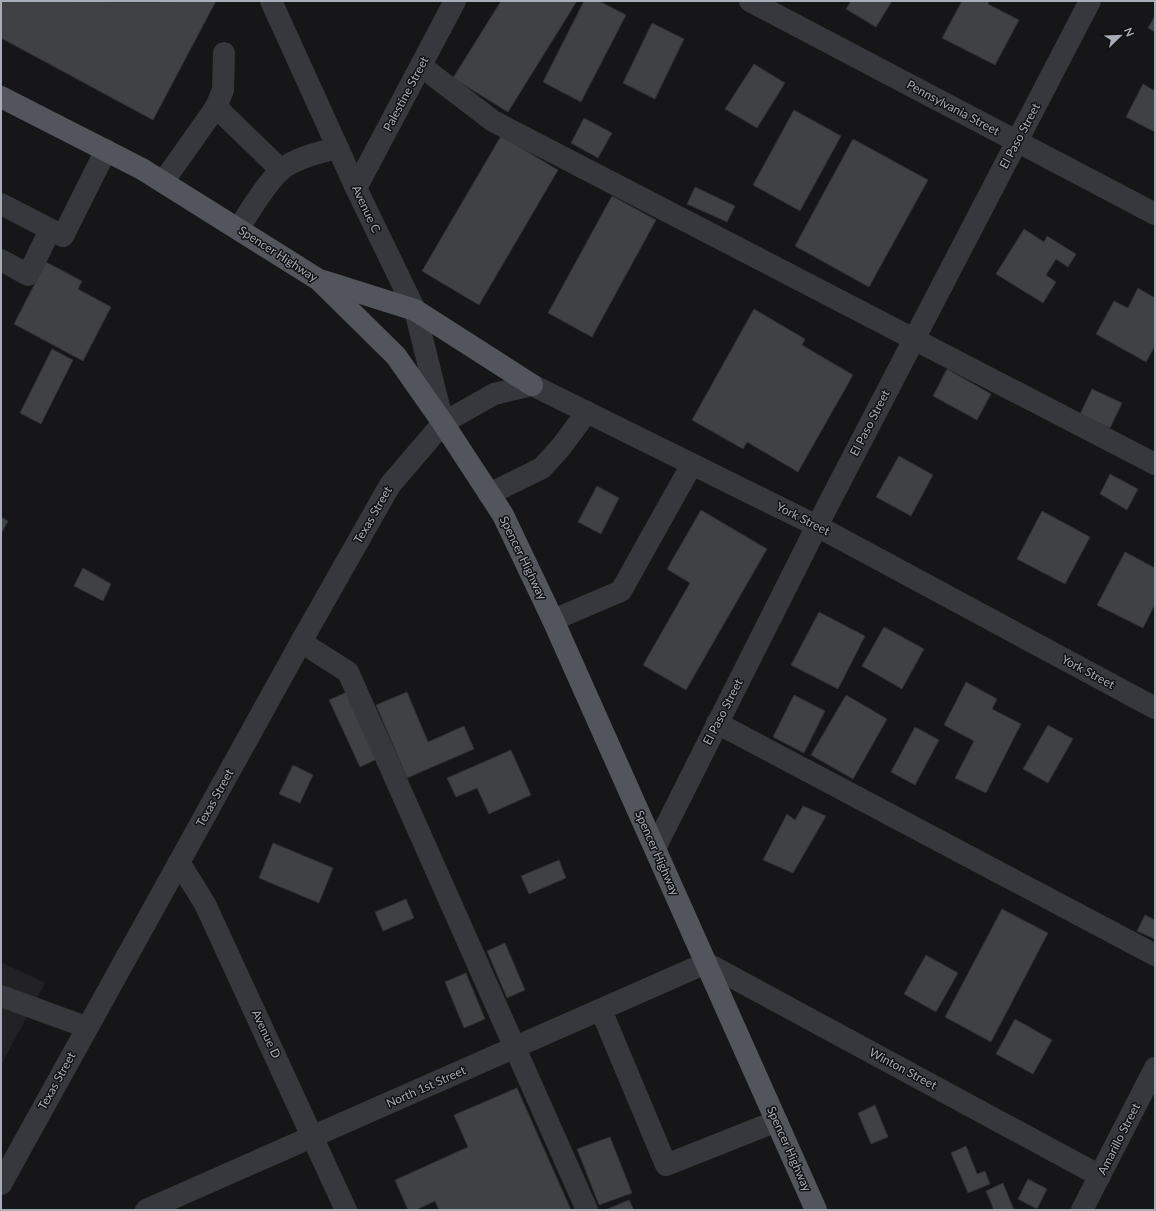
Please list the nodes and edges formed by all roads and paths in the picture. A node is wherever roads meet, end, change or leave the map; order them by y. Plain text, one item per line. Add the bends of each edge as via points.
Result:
1 (271, 1) edge
2 (456, 1) edge
3 (750, 1) edge
4 (1090, 1) edge
5 (224, 53) dead end
6 (421, 66) junction
7 (1, 97) edge
8 (216, 107) junction
9 (1017, 142) junction
10 (338, 148) junction
11 (106, 150) junction
12 (281, 170) junction
13 (163, 182) junction
14 (356, 188) junction
15 (1, 204) edge
16 (1155, 214) edge
17 (238, 228) junction
18 (50, 230) junction
19 (1, 260) edge
20 (319, 280) junction
21 (415, 310) junction
22 (914, 339) junction
23 (532, 385) junction
24 (587, 412) junction
25 (443, 422) junction
26 (692, 464) junction
27 (1155, 464) edge
28 (489, 494) junction
29 (817, 526) junction
30 (553, 620) junction
31 (300, 642) junction
32 (1155, 708) edge
33 (717, 723) junction
34 (655, 848) junction
35 (179, 862) junction
36 (1155, 955) edge
37 (706, 963) junction
38 (1, 996) edge
39 (601, 1010) junction
40 (86, 1027) junction
41 (514, 1048) junction
42 (1155, 1068) edge
43 (777, 1121) junction
44 (313, 1136) junction
45 (1100, 1176) junction
46 (1, 1184) edge
47 (146, 1210) edge
48 (346, 1210) edge
49 (586, 1210) edge
50 (816, 1210) edge
51 (1082, 1210) edge

1 - 10 street, Avenue C
2 - 6 street, Palestine Street
3 - 9 street, Pennsylvania Street
4 - 9 street, El Paso Street
5 - 8 street via 223,90
6 - 14 street, Palestine Street
6 - 22 street via 493,121
7 - 11 main road, Spencer Highway
8 - 12 street
8 - 13 street
9 - 16 street, Pennsylvania Street
9 - 22 street, El Paso Street
10 - 12 street via 315,152
10 - 14 street, Avenue C
11 - 13 main road, Spencer Highway
11 - 18 street via 63,236
12 - 17 street
13 - 17 main road, Spencer Highway
14 - 21 street, Avenue C
15 - 18 street
17 - 20 main road, Spencer Highway
18 - 19 street via 28,275
20 - 21 main road
20 - 25 main road, Spencer Highway via 396,356
21 - 23 main road
21 - 25 street, Avenue C
22 - 27 street
22 - 29 street, El Paso Street
23 - 24 street, York Street
23 - 25 street via 494,394
24 - 26 street, York Street
24 - 28 street via 542,468
25 - 28 main road, Spencer Highway
25 - 31 street, Texas Street via 390,484
26 - 29 street, York Street
26 - 30 street via 621,590
28 - 30 main road, Spencer Highway via 503,515
29 - 32 street, York Street
29 - 33 street, El Paso Street
30 - 34 main road, Spencer Highway
31 - 35 street, Texas Street
31 - 41 street via 348,672
33 - 34 street, El Paso Street
33 - 36 street
34 - 37 main road, Spencer Highway
35 - 40 street, Texas Street
35 - 44 street, Avenue D via 205,904
37 - 39 street, North 1st Street
37 - 43 main road, Spencer Highway
37 - 45 street, Winton Street
38 - 40 street
39 - 41 street, North 1st Street
39 - 43 street via 666,1166
40 - 46 street, Texas Street
41 - 44 street, North 1st Street
41 - 49 street
42 - 45 street, Amarillo Street
43 - 50 main road, Spencer Highway
44 - 47 street, North 1st Street
44 - 48 street, Avenue D
45 - 51 street, Amarillo Street

